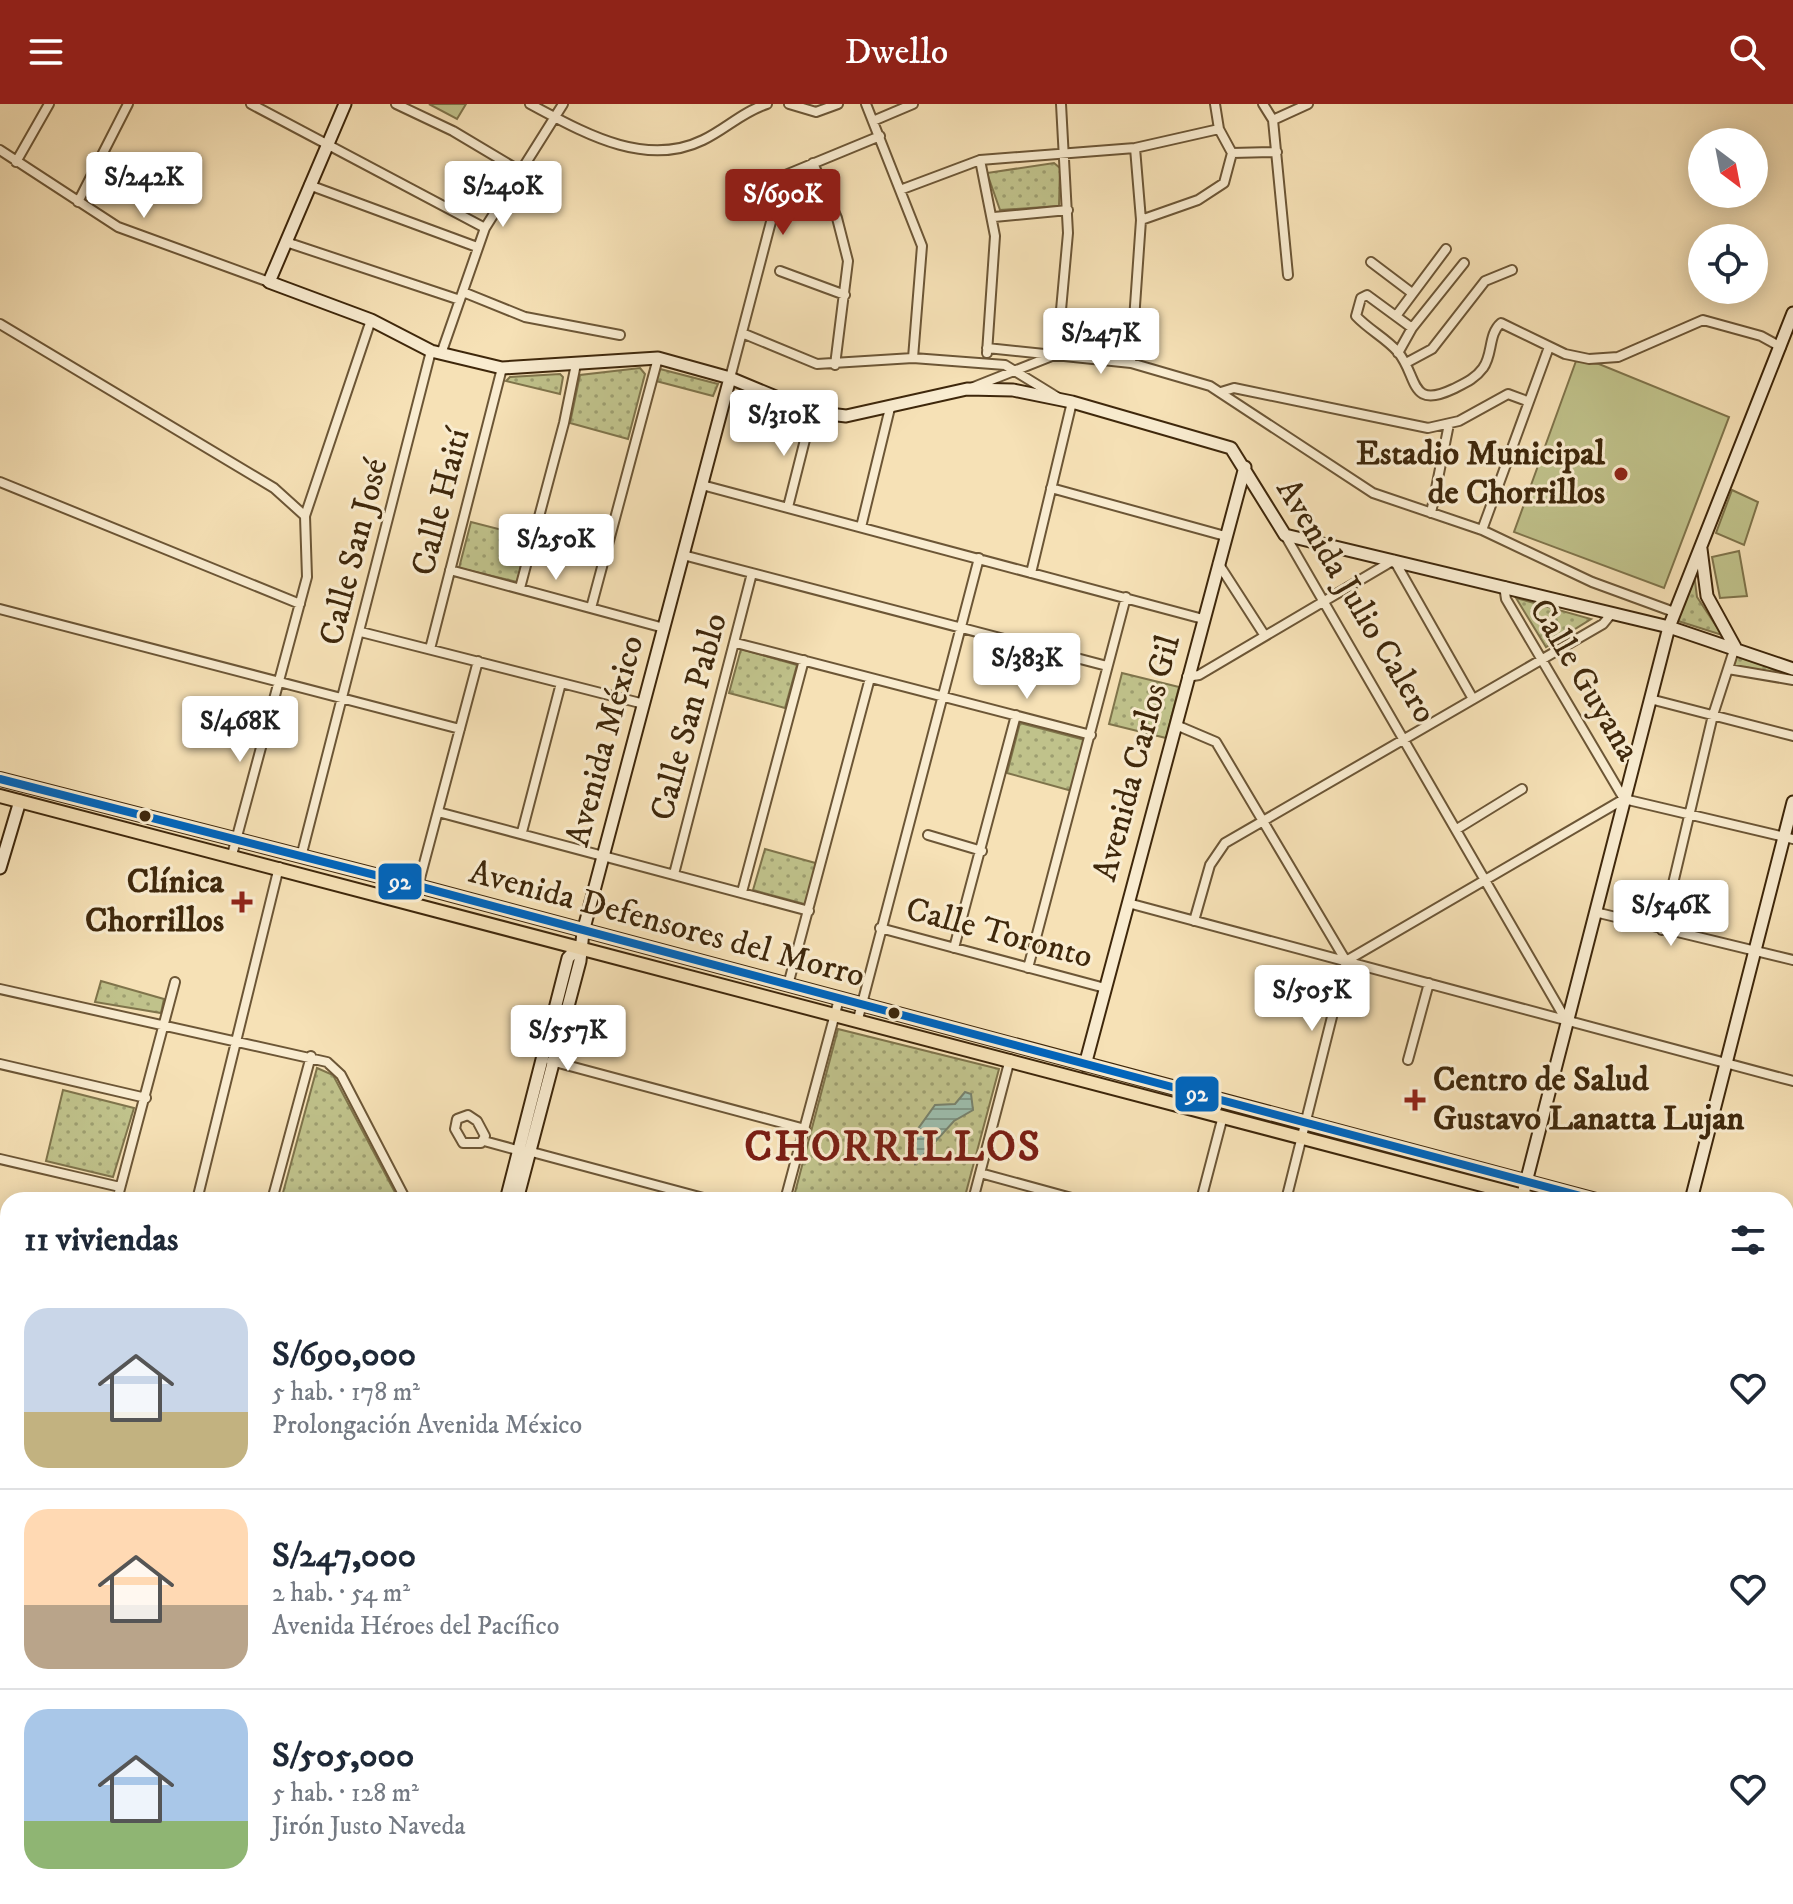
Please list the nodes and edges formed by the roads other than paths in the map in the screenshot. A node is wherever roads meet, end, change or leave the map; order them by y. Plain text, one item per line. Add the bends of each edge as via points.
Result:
1 (49, 104) edge
2 (128, 104) edge
3 (251, 104) edge
4 (345, 104) edge
5 (396, 104) edge
6 (530, 104) edge
7 (563, 104) edge
8 (767, 104) edge
9 (789, 104) edge
10 (866, 104) edge
11 (913, 104) edge
12 (1061, 104) edge
13 (1215, 104) edge
14 (1263, 104) edge
15 (1308, 104) edge
16 (834, 105) edge
17 (555, 117) junction
18 (1273, 120) junction
19 (873, 121) junction
20 (1219, 129) junction
21 (880, 136) junction
22 (326, 145) junction
23 (1135, 148) junction
24 (0, 150) edge
25 (1277, 152) junction
26 (1064, 153) junction
27 (1232, 153) junction
28 (980, 160) junction
29 (16, 162) junction
30 (813, 163) junction
31 (520, 171) junction
32 (309, 185) junction
33 (900, 190) junction
34 (78, 202) junction
35 (1068, 210) junction
36 (994, 217) junction
37 (1141, 220) junction
38 (485, 228) junction
39 (286, 242) junction
40 (477, 247) junction
41 (1446, 249) dead end
42 (1371, 262) dead end
43 (1464, 263) dead end
44 (1512, 270) dead end
45 (780, 271) dead end
46 (1288, 275) dead end
47 (269, 282) junction
48 (1412, 293) junction
49 (845, 295) junction
50 (461, 296) junction
51 (1793, 313) edge
52 (1396, 316) junction
53 (371, 320) junction
54 (0, 324) edge
55 (1412, 328) junction
56 (742, 333) junction
57 (620, 335) dead end
58 (1549, 347) junction
59 (1781, 347) junction
60 (987, 348) junction
61 (436, 353) junction
62 (1398, 353) junction
63 (1057, 354) junction
64 (658, 358) junction
65 (913, 358) junction
66 (988, 361) junction
67 (1131, 363) junction
68 (1406, 363) junction
69 (576, 364) junction
70 (835, 365) junction
71 (502, 368) junction
72 (1016, 371) junction
73 (730, 378) junction
74 (967, 389) junction
75 (1221, 392) junction
76 (1059, 399) junction
77 (1527, 401) junction
78 (1072, 402) junction
79 (890, 408) junction
80 (812, 412) junction
81 (1449, 424) junction
82 (1245, 467) junction
83 (0, 482) edge
84 (702, 485) junction
85 (1051, 488) junction
86 (788, 507) junction
87 (1431, 513) junction
88 (305, 516) junction
89 (860, 526) junction
90 (1482, 530) junction
91 (1285, 535) junction
92 (1225, 536) junction
93 (1701, 541) junction
94 (683, 555) junction
95 (979, 558) junction
96 (1394, 560) junction
97 (1218, 563) junction
98 (450, 570) junction
99 (752, 573) junction
100 (1032, 574) junction
101 (1504, 586) junction
102 (520, 588) junction
103 (1126, 597) junction
104 (1323, 602) junction
105 (300, 604) junction
106 (591, 608) junction
107 (0, 609) edge
108 (1674, 612) junction
109 (1612, 613) junction
110 (1203, 619) junction
111 (1669, 627) junction
112 (664, 628) junction
113 (960, 629) junction
114 (361, 632) junction
115 (1265, 636) junction
116 (736, 643) junction
117 (1735, 647) junction
118 (430, 649) junction
119 (804, 660) junction
120 (1542, 660) junction
121 (478, 661) junction
122 (1107, 666) junction
123 (1728, 669) junction
124 (1793, 669) edge
125 (1187, 677) junction
126 (870, 678) junction
127 (1793, 680) edge
128 (278, 682) junction
129 (561, 683) junction
130 (941, 696) junction
131 (343, 699) junction
132 (1473, 699) junction
133 (1650, 699) junction
134 (644, 704) junction
135 (1016, 715) junction
136 (1713, 715) junction
137 (1176, 725) junction
138 (460, 729) junction
139 (1091, 735) junction
140 (1793, 736) edge
141 (1405, 739) junction
142 (0, 779) edge
143 (1522, 789) dead end
144 (0, 796) edge
145 (1624, 799) junction
146 (20, 801) junction
147 (1793, 802) edge
148 (438, 812) junction
149 (1689, 814) junction
150 (1263, 821) junction
151 (1457, 829) junction
152 (522, 832) junction
153 (928, 835) dead end
154 (1789, 838) edge
155 (236, 840) junction
156 (982, 851) junction
157 (232, 855) junction
158 (604, 855) junction
159 (301, 857) junction
160 (279, 866) junction
161 (0, 868) edge
162 (674, 874) junction
163 (1487, 880) junction
164 (418, 886) junction
165 (742, 892) junction
166 (1128, 903) junction
167 (809, 911) junction
168 (1595, 912) junction
169 (1194, 921) junction
170 (880, 928) junction
171 (1662, 930) junction
172 (583, 932) junction
173 (579, 946) junction
174 (954, 948) junction
175 (1755, 952) junction
176 (1793, 960) edge
177 (1346, 961) junction
178 (1028, 968) junction
179 (175, 982) dead end
180 (1429, 983) junction
181 (788, 985) junction
182 (1105, 988) junction
183 (0, 989) edge
184 (839, 999) junction
185 (862, 1005) junction
186 (836, 1013) junction
187 (858, 1019) junction
188 (1566, 1020) junction
189 (165, 1023) junction
190 (238, 1040) junction
191 (311, 1056) junction
192 (1010, 1059) junction
193 (547, 1060) junction
194 (1408, 1060) dead end
195 (1726, 1063) junction
196 (0, 1064) edge
197 (1085, 1065) junction
198 (1793, 1081) edge
199 (146, 1098) junction
200 (1223, 1116) junction
201 (1306, 1123) junction
202 (805, 1129) junction
203 (1303, 1137) junction
204 (484, 1141) dead end
205 (523, 1151) junction
206 (0, 1159) edge
207 (980, 1173) junction
208 (1526, 1182) junction
209 (120, 1187) junction
210 (119, 1192) edge
211 (199, 1192) edge
212 (274, 1192) edge
213 (402, 1192) edge
214 (509, 1192) edge
215 (518, 1192) edge
216 (680, 1192) edge
217 (787, 1192) edge
218 (975, 1192) edge
219 (1050, 1192) edge
220 (1203, 1192) edge
221 (1288, 1192) edge
222 (1500, 1192) edge
223 (1524, 1192) edge
224 (1565, 1192) edge
225 (1693, 1192) edge

1 - 29 street
2 - 34 street
3 - 22 street
4 - 22 street
5 - 31 street
6 - 17 street
7 - 17 street, Calle San José
8 - 17 street via 740,114 703,140 648,151 601,139
9 - 16 street via 816,112
10 - 19 street
11 - 19 street
12 - 26 street
13 - 20 street
14 - 18 street
15 - 18 street
17 - 31 street, Calle San José
18 - 25 street
19 - 21 street
20 - 23 street
20 - 27 street
21 - 30 street
21 - 33 street
22 - 32 street
22 - 38 street
23 - 26 street
23 - 37 street
24 - 29 street, Avenida Julio Calero
25 - 27 street
25 - 46 street
26 - 28 street
26 - 35 street
27 - 37 street via 1224,183 1210,194
28 - 33 street
28 - 36 street
29 - 34 street, Avenida Julio Calero
30 - 49 street via 845,245
30 - 56 street via 783,176 778,186
31 - 38 street, Calle San José
32 - 39 street
32 - 40 street
33 - 65 street via 922,246
34 - 47 street, Avenida Julio Calero via 118,227
35 - 36 street
35 - 63 street
36 - 60 street
37 - 67 street
38 - 40 street, Calle San José
39 - 47 street
39 - 50 street
40 - 50 street, Calle San José
41 - 48 street
42 - 48 street
43 - 55 street
44 - 68 street via 1485,281 1432,349
45 - 49 street
47 - 53 street, Avenida Julio Calero
48 - 52 street
49 - 70 street
50 - 57 street via 525,317
50 - 61 street, Calle San José
51 - 59 street
52 - 55 street
52 - 62 street via 1367,295 1355,312
53 - 61 street, Avenida Julio Calero
53 - 88 street
54 - 88 street via 274,488
55 - 62 street
56 - 70 street via 817,364
56 - 73 street
58 - 59 street via 1578,358 1609,359 1703,320
58 - 68 street via 1501,323 1486,365 1474,378 1435,396 1416,389
58 - 77 street
59 - 93 street
60 - 63 street
60 - 66 street
61 - 71 street, Avenida Julio Calero
61 - 114 street, Calle San José
62 - 68 street
63 - 67 street
63 - 72 street, Avenida Julio Calero
64 - 69 street, Avenida Julio Calero
64 - 73 street, Avenida Julio Calero
64 - 106 street
65 - 66 street
65 - 70 street
66 - 72 street
67 - 75 street
69 - 71 street, Avenida Julio Calero
69 - 102 street
71 - 98 street, Calle Haití
72 - 74 street, Avenida Julio Calero
72 - 76 street
73 - 80 street, Avenida Julio Calero
73 - 84 street, Avenida México
74 - 76 street, Avenida Julio Calero
74 - 79 street, Avenida Julio Calero
75 - 81 street via 1234,388 1417,426
75 - 87 street via 1362,487
76 - 78 street, Avenida Julio Calero
77 - 81 street via 1505,395
77 - 90 street
78 - 82 street, Avenida Julio Calero via 1231,448
78 - 85 street
79 - 80 street, Avenida Julio Calero via 846,416
79 - 89 street
80 - 86 street
81 - 87 street
82 - 91 street, Avenida Julio Calero
82 - 92 street, Avenida Carlos Gil
83 - 105 street
84 - 86 street
84 - 94 street, Avenida México
85 - 92 street
85 - 100 street
86 - 89 street
87 - 90 street
88 - 105 street via 307,577
89 - 95 street
90 - 108 street via 1592,582
91 - 96 street
91 - 104 street, Avenida Julio Calero
92 - 97 street, Avenida Carlos Gil
93 - 108 street
93 - 117 street via 1707,596
94 - 99 street
94 - 112 street, Avenida México
95 - 100 street
95 - 113 street
96 - 101 street
96 - 104 street
96 - 132 street
97 - 110 street, Avenida Carlos Gil
97 - 115 street
98 - 102 street
98 - 118 street, Calle Haití
99 - 113 street
99 - 116 street, Calle San Pablo
100 - 103 street
101 - 109 street
101 - 120 street, Calle Guyana via 1506,599
102 - 106 street
103 - 110 street
103 - 122 street
104 - 115 street
104 - 141 street, Avenida Julio Calero
105 - 128 street
106 - 112 street
107 - 128 street
108 - 111 street
109 - 111 street
109 - 120 street via 1603,624
110 - 125 street, Avenida Carlos Gil
111 - 117 street
111 - 133 street
112 - 134 street, Avenida México
113 - 122 street
113 - 130 street
114 - 118 street
114 - 131 street, Calle San José
115 - 125 street
116 - 119 street
116 - 162 street, Calle San Pablo
117 - 123 street
117 - 124 street
118 - 121 street
119 - 126 street
119 - 165 street
120 - 132 street
120 - 145 street, Calle Guyana
121 - 129 street
121 - 138 street
122 - 139 street
123 - 127 street
123 - 136 street
125 - 137 street, Avenida Carlos Gil
126 - 130 street
126 - 167 street
128 - 131 street
128 - 155 street
129 - 134 street
129 - 152 street
130 - 135 street
130 - 170 street
131 - 138 street
131 - 159 street, Calle San José
132 - 141 street
133 - 136 street
133 - 145 street
134 - 158 street, Avenida México
135 - 139 street
135 - 156 street
136 - 140 street
136 - 149 street
137 - 150 street via 1216,742
137 - 166 street, Avenida Carlos Gil
138 - 148 street
139 - 178 street
141 - 150 street
141 - 151 street, Avenida Julio Calero
142 - 155 main road, Avenida Defensores del Morro
143 - 151 street
144 - 146 main road, Avenida Defensores del Morro
145 - 149 street
145 - 163 street
145 - 168 street
146 - 157 main road, Avenida Defensores del Morro
146 - 161 street
147 - 154 street
148 - 152 street
148 - 164 street
149 - 154 street
149 - 171 street
150 - 169 street via 1215,852
150 - 177 street
151 - 163 street, Avenida Julio Calero
152 - 158 street
153 - 156 street
154 - 175 street
155 - 157 street
155 - 159 main road, Avenida Defensores del Morro
156 - 174 street
157 - 160 main road, Avenida Defensores del Morro
158 - 162 street
158 - 172 street, Avenida México
159 - 164 main road, Avenida Defensores del Morro
160 - 173 main road, Avenida Defensores del Morro
160 - 190 street
162 - 165 street
163 - 177 street
163 - 188 street, Avenida Julio Calero
164 - 172 main road, Avenida Defensores del Morro
165 - 167 street
166 - 169 street
166 - 182 street, Avenida Carlos Gil
167 - 181 street
168 - 171 street
168 - 188 street
169 - 177 street
170 - 174 street, Calle Toronto
170 - 185 street
171 - 175 street
172 - 173 street, Avenida México
172 - 181 main road, Avenida Defensores del Morro
173 - 186 main road, Avenida Defensores del Morro
173 - 193 street, Avenida México via 581,954
174 - 178 street, Calle Toronto
175 - 176 street
175 - 195 street
177 - 180 street
177 - 201 street
178 - 182 street, Calle Toronto
179 - 189 street
180 - 188 street
180 - 194 street
181 - 184 main road, Avenida Defensores del Morro
182 - 197 street, Avenida Carlos Gil
183 - 189 street
184 - 185 main road, Avenida Defensores del Morro
184 - 186 street
185 - 187 street
185 - 197 main road, Avenida Defensores del Morro
186 - 187 main road, Avenida Defensores del Morro
186 - 202 street
187 - 192 main road, Avenida Defensores del Morro
188 - 195 street
188 - 208 street
189 - 190 street
189 - 199 street
190 - 191 street
190 - 211 street
191 - 212 street
191 - 213 street via 341,1075
192 - 200 main road, Avenida Defensores del Morro
192 - 207 street
193 - 202 street
193 - 205 street, Avenida México
195 - 198 street
195 - 225 street
196 - 199 street
197 - 201 main road, Avenida Defensores del Morro
199 - 209 street
200 - 203 main road, Avenida Defensores del Morro
200 - 220 street
201 - 203 street
201 - 208 main road, Avenida Defensores del Morro
202 - 217 street
203 - 221 street
203 - 222 main road, Avenida Defensores del Morro
204 - 205 street
205 - 214 street
205 - 215 street
205 - 216 street
206 - 209 street
207 - 218 street
207 - 219 street
208 - 223 street
208 - 224 main road, Avenida Defensores del Morro
209 - 210 street

